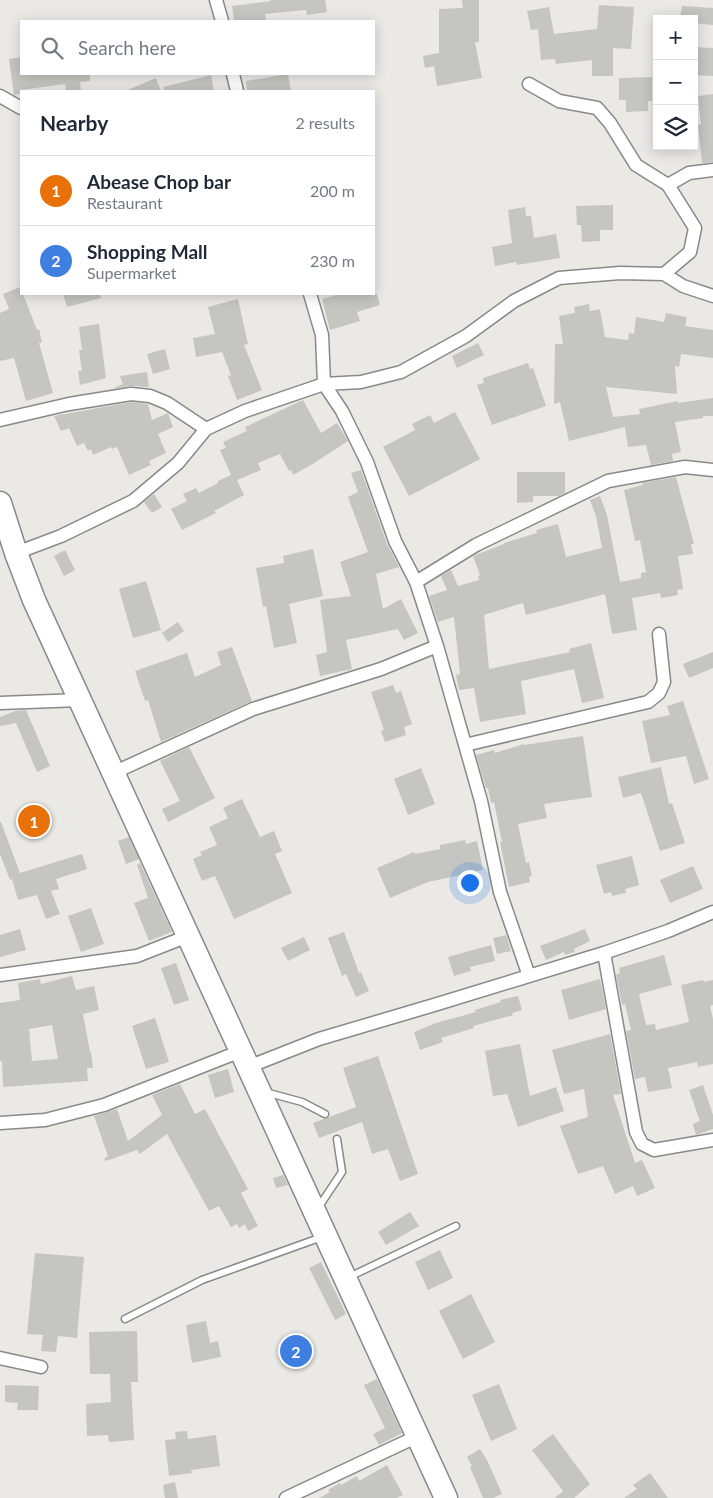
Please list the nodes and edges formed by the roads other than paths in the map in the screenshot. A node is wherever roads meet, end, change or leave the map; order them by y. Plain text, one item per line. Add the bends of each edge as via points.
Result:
1 (216, 0) edge
2 (222, 20) edge
3 (233, 75) edge
4 (529, 84) dead end
5 (237, 90) edge
6 (0, 96) edge
7 (20, 107) edge
8 (713, 170) edge
9 (668, 185) junction
10 (664, 274) junction
11 (310, 295) edge
12 (713, 296) edge
13 (324, 384) junction
14 (0, 420) edge
15 (206, 429) junction
16 (713, 470) edge
17 (0, 503) edge
18 (0, 528) edge
19 (14, 550) junction
20 (416, 582) junction
21 (659, 634) dead end
22 (438, 646) junction
23 (80, 700) junction
24 (0, 703) edge
25 (465, 745) junction
26 (113, 773) junction
27 (713, 912) edge
28 (188, 936) junction
29 (604, 954) junction
30 (0, 975) edge
31 (529, 976) junction
32 (244, 1059) junction
33 (259, 1090) junction
34 (325, 1114) dead end
35 (0, 1123) edge
36 (337, 1140) dead end
37 (713, 1140) edge
38 (315, 1213) junction
39 (456, 1226) dead end
40 (326, 1236) junction
41 (346, 1279) junction
42 (125, 1318) dead end
43 (0, 1358) edge
44 (41, 1367) dead end
45 (418, 1436) junction
46 (286, 1498) edge
47 (446, 1498) edge

1 - 2 street
3 - 5 street
4 - 9 street via 559,100 597,108 636,165
6 - 7 street
8 - 9 street via 690,172
9 - 10 street via 695,228 690,252
10 - 12 street via 683,286
10 - 13 street via 620,273 559,278 514,301 466,336 401,372 361,382
11 - 13 street via 322,335
13 - 15 street via 245,411
13 - 20 street via 342,411 367,462 395,541
14 - 15 street via 131,394 150,396 167,403
15 - 19 street via 178,463 133,501 61,536
16 - 20 street via 685,467 608,481 476,545
17 - 19 highway
18 - 19 highway
19 - 23 highway
20 - 22 street
21 - 25 street via 664,682 659,693 648,702
22 - 25 street
22 - 26 street via 381,669 253,709
23 - 24 street
23 - 26 highway
25 - 31 street via 481,801 500,892
26 - 28 highway
27 - 29 street
28 - 30 street via 137,956
28 - 32 highway
29 - 31 street
29 - 37 street via 636,1132 642,1144 654,1150
31 - 32 street
32 - 33 highway
32 - 35 street via 104,1105 45,1120
33 - 34 lane via 302,1102
33 - 38 highway
36 - 38 lane via 342,1172
38 - 40 highway
39 - 41 lane
40 - 41 highway
40 - 42 lane via 202,1280
41 - 45 highway
43 - 44 street
45 - 46 street
45 - 47 highway

